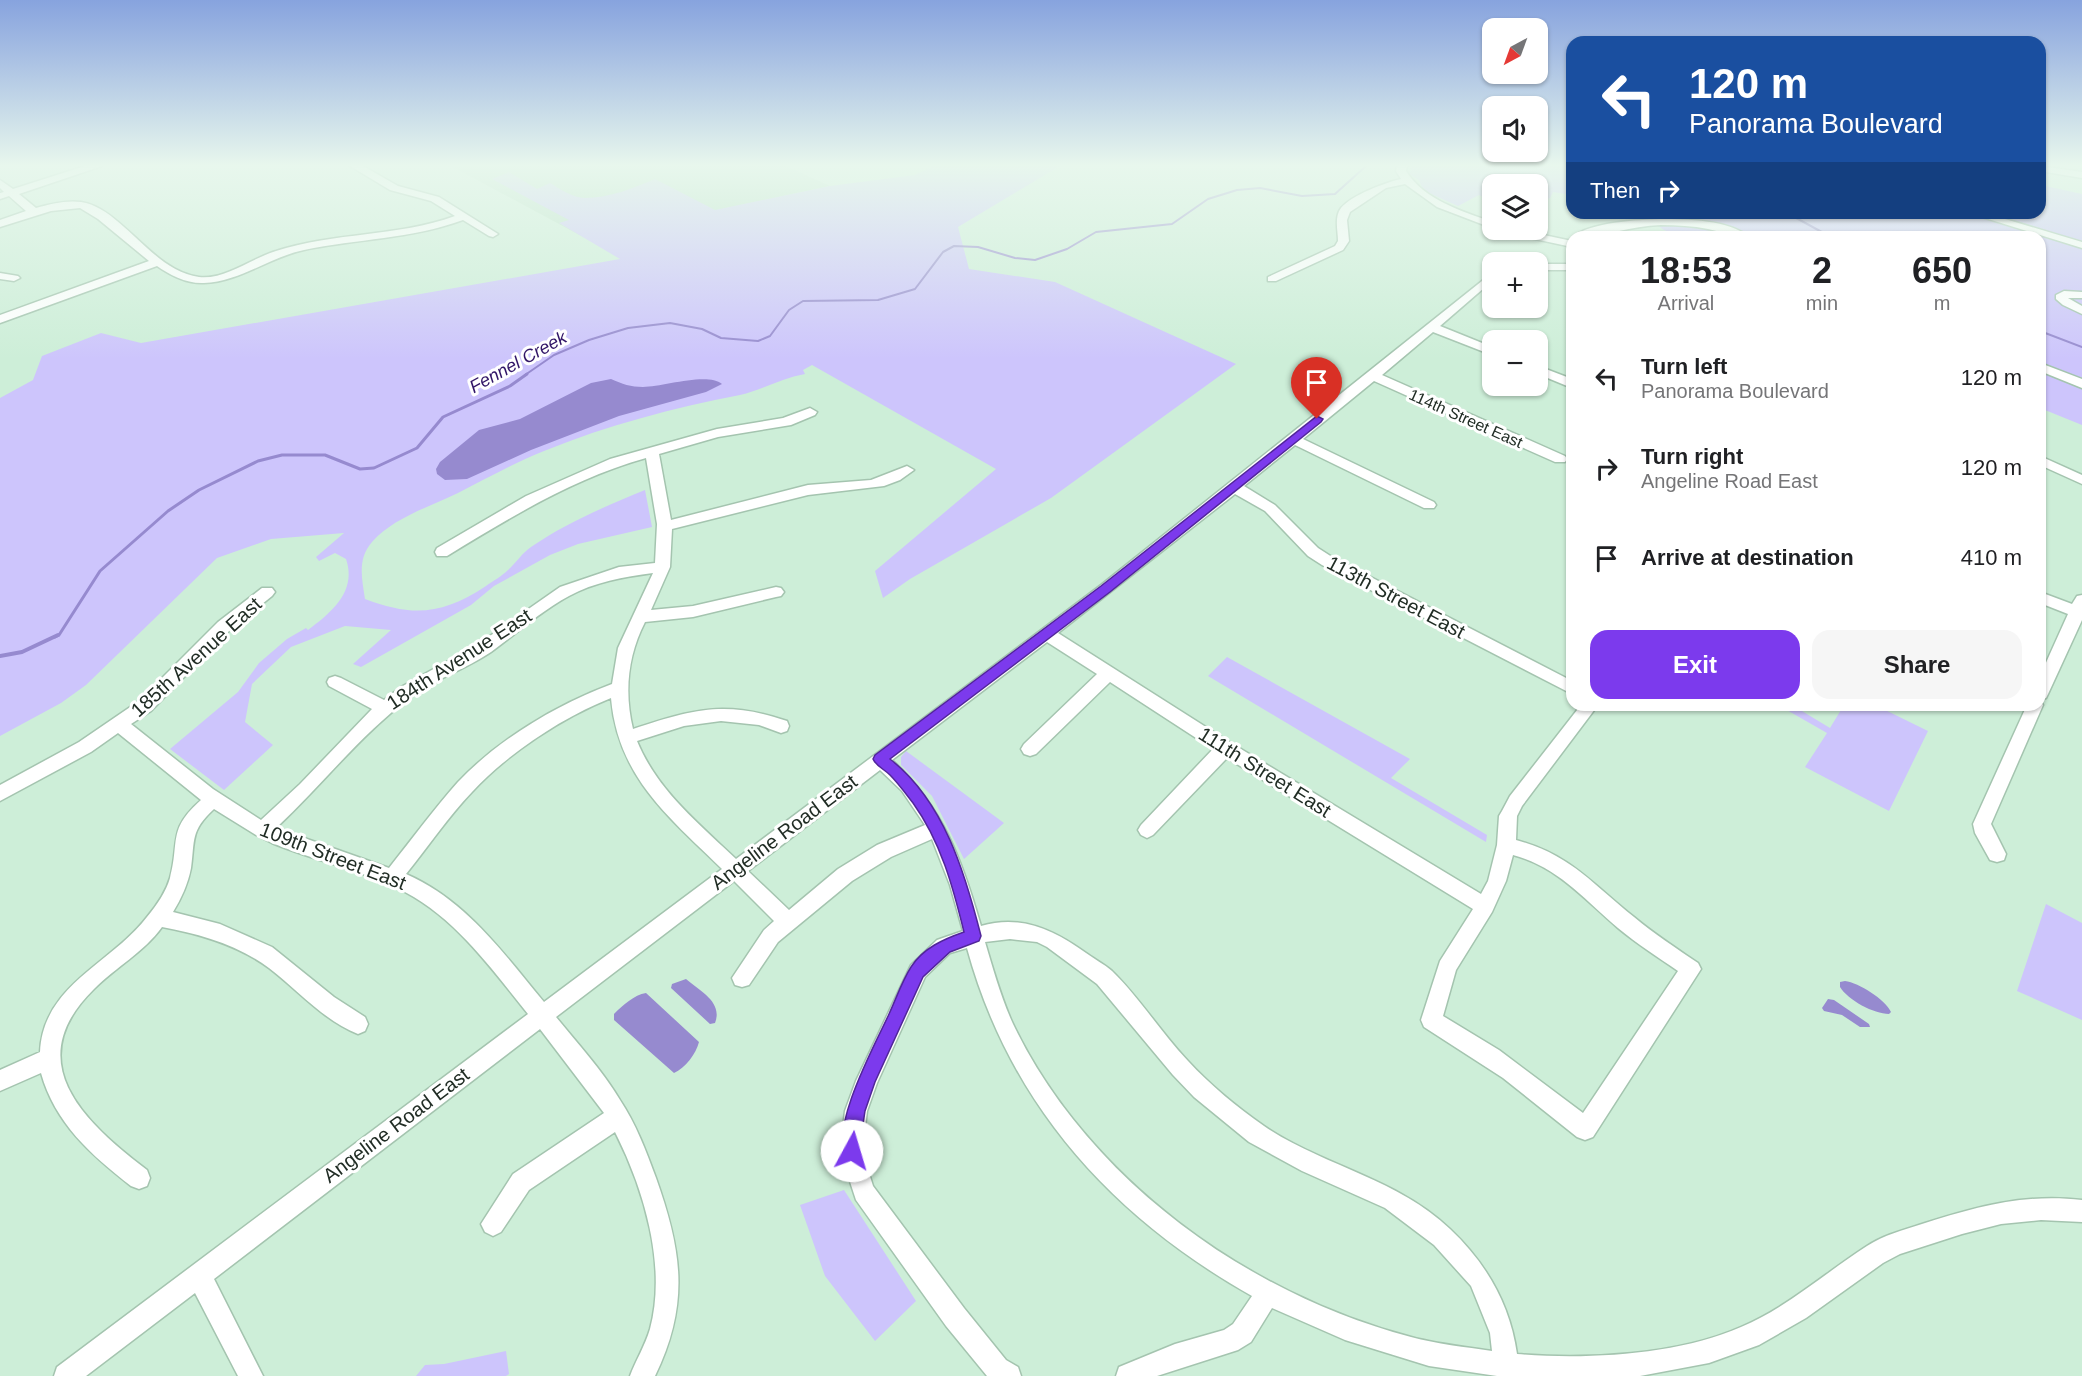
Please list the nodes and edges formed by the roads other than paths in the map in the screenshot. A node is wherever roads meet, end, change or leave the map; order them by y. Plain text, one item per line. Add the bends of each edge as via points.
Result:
1 (118, 230) edge
2 (419, 230) edge
3 (488, 230) edge
4 (1343, 230) edge
5 (494, 234) dead end
6 (2046, 234) edge
7 (1548, 237) edge
8 (1566, 240) edge
9 (2082, 245) edge
10 (157, 262) junction
11 (1548, 267) edge
12 (1566, 267) edge
13 (0, 276) edge
14 (14, 278) dead end
15 (1272, 279) dead end
16 (1482, 284) edge
17 (2082, 295) edge
18 (2082, 310) edge
19 (0, 319) edge
20 (1430, 326) junction
21 (1482, 347) edge
22 (2046, 369) edge
23 (1548, 374) edge
24 (1372, 376) junction
25 (1566, 382) edge
26 (2082, 384) edge
27 (810, 412) dead end
28 (1292, 439) junction
29 (651, 450) junction
30 (1560, 459) dead end
31 (2046, 463) edge
32 (907, 470) dead end
33 (2082, 480) edge
34 (1234, 487) junction
35 (1429, 505) dead end
36 (664, 526) junction
37 (442, 552) dead end
38 (662, 567) junction
39 (267, 592) dead end
40 (776, 592) dead end
41 (2046, 599) edge
42 (2080, 609) edge
43 (640, 616) junction
44 (1047, 634) junction
45 (1108, 674) junction
46 (2046, 681) edge
47 (335, 682) dead end
48 (1566, 685) edge
49 (619, 688) junction
50 (384, 708) junction
51 (1585, 711) edge
52 (2032, 711) edge
53 (120, 725) junction
54 (781, 726) dead end
55 (626, 738) junction
56 (1225, 747) junction
57 (1029, 749) dead end
58 (880, 759) junction
59 (0, 794) edge
60 (213, 799) junction
61 (937, 828) junction
62 (262, 830) junction
63 (1147, 830) dead end
64 (1506, 845) junction
65 (1997, 854) dead end
66 (734, 870) junction
67 (393, 877) junction
68 (1485, 906) junction
69 (159, 918) junction
70 (788, 922) junction
71 (973, 936) junction
72 (742, 978) dead end
73 (542, 1015) junction
74 (358, 1024) dead end
75 (48, 1059) junction
76 (0, 1081) edge
77 (618, 1117) junction
78 (139, 1178) dead end
79 (2082, 1211) edge
80 (492, 1224) dead end
81 (199, 1275) junction
82 (1267, 1293) junction
83 (1506, 1366) junction
84 (66, 1376) edge
85 (251, 1376) edge
86 (642, 1376) edge
87 (1009, 1376) edge
88 (1128, 1376) edge

1 - 10 street
2 - 10 street via 300,248 208,280
3 - 5 street
4 - 15 street via 1344,241 1339,248
6 - 9 street
7 - 8 street
10 - 19 street
11 - 12 street
13 - 14 street
16 - 20 street, Angeline Road East
17 - 18 street via 2060,297
20 - 21 street
20 - 24 street, Angeline Road East
22 - 26 street
23 - 25 street
24 - 28 street, Angeline Road East
24 - 30 street, 114th Street East
27 - 29 street via 786,422 717,433
28 - 34 street, Angeline Road East
28 - 35 street
29 - 36 street
29 - 37 street via 531,499
31 - 33 street
32 - 36 street via 874,484 810,490
34 - 44 street, Angeline Road East
34 - 48 street, 113th Street East via 1270,508 1327,561
36 - 38 street
38 - 43 street
38 - 50 street, 184th Avenue East via 619,572 565,591 503,636 428,677
39 - 53 street, 185th Avenue East via 224,626 163,689
40 - 43 street via 695,613
41 - 42 street
42 - 46 street
43 - 49 street via 626,648
44 - 45 street, 111th Street East
44 - 58 street, Angeline Road East
45 - 56 street, 111th Street East
45 - 57 street
47 - 50 street
49 - 55 street
49 - 67 street via 580,703 502,753 465,787
50 - 62 street, 184th Avenue East
51 - 64 street via 1516,801 1508,816
52 - 65 street via 1982,824
53 - 59 street, 185th Avenue East
53 - 60 street, 109th Street East
54 - 55 street via 747,715 714,714 684,719
55 - 66 street via 643,776 658,796
56 - 63 street
56 - 68 street, 111th Street East
58 - 61 street via 896,771
58 - 66 street, Angeline Road East
60 - 62 street, 109th Street East
60 - 69 street via 185,834 177,885
61 - 70 street via 861,864
61 - 71 street via 959,880
62 - 67 street, 109th Street East
64 - 68 street via 1497,881
64 - 68 street via 1561,864 1617,915 1691,969 1585,1129 1531,1083 1466,1038 1431,1020 1447,967
66 - 70 street
66 - 73 street, Angeline Road East
67 - 73 street, 109th Street East via 454,914
69 - 74 street via 198,925 256,949
69 - 75 street via 71,999 53,1028
70 - 72 street via 760,949
71 - 82 street via 988,985 1019,1057 1096,1161 1197,1251
71 - 83 street via 1026,931 1054,941 1104,977 1180,1068 1257,1134 1418,1216 1461,1255 1479,1278 1502,1332
71 - 87 street via 944,946 918,971 856,1111 852,1151 864,1192 955,1317 996,1368
73 - 77 street, 109th Street East via 601,1088
73 - 81 street, Angeline Road East
75 - 76 street
75 - 78 street via 72,1115 105,1152
77 - 80 street via 521,1182
77 - 86 street, 109th Street East via 637,1157 667,1246 669,1272 664,1320
79 - 83 street via 2033,1207 1991,1214 1884,1248 1793,1312 1749,1336 1691,1356 1623,1366 1554,1370
81 - 84 street, Angeline Road East
81 - 85 street
82 - 83 street via 1367,1336 1409,1349
82 - 88 street via 1242,1333 1229,1341 1175,1356

